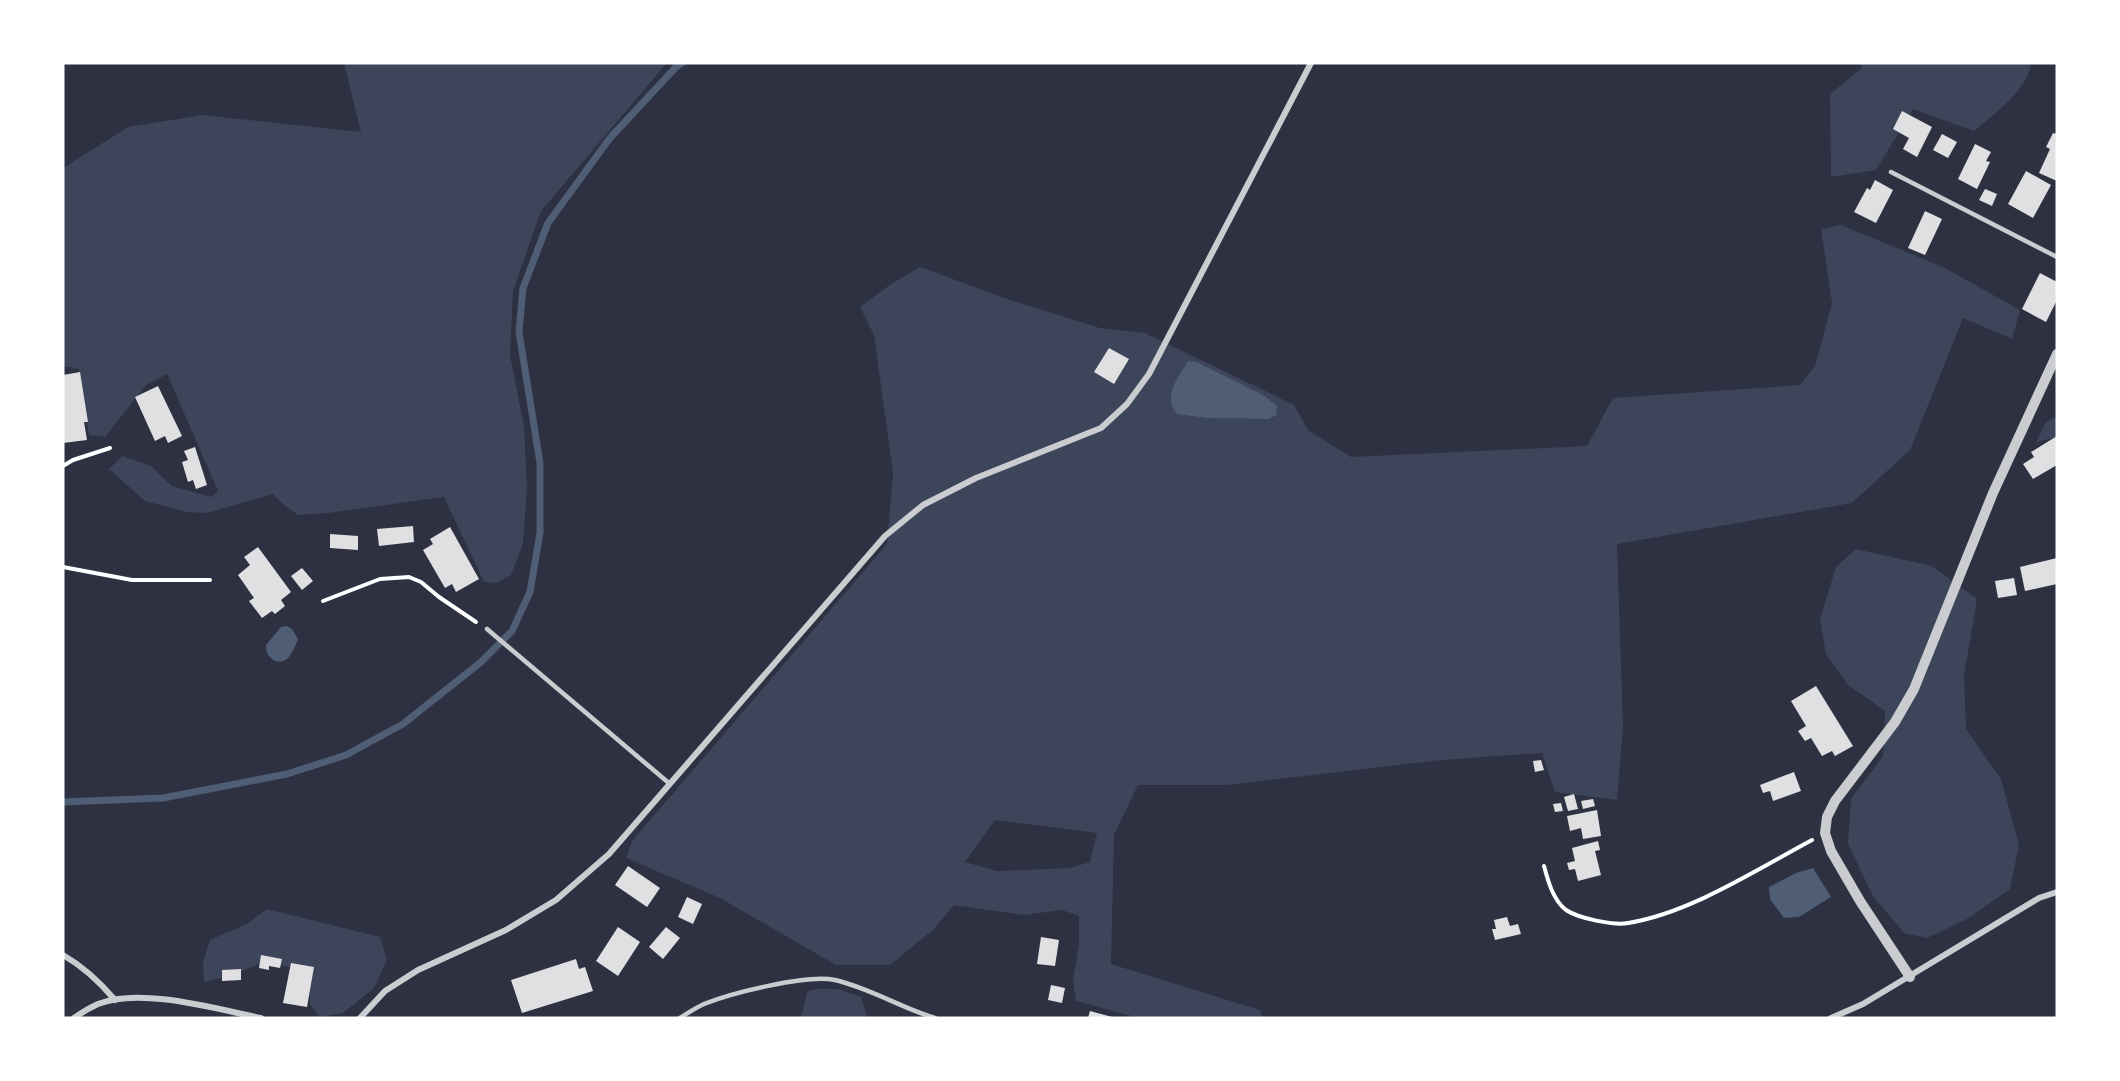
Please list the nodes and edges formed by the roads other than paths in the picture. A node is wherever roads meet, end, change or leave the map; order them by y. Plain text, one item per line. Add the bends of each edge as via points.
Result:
1 (1311, 63) edge
2 (1891, 172) dead end
3 (2057, 257) edge
4 (2057, 354) edge
5 (2052, 375) edge
6 (487, 629) road end
7 (670, 784) junction
8 (2057, 892) edge
9 (63, 955) edge
10 (1910, 977) junction
11 (115, 1000) junction
12 (74, 1018) edge
13 (261, 1018) edge
14 (360, 1018) edge
15 (680, 1018) edge
16 (935, 1018) edge
17 (1832, 1018) edge

1 - 7 street via 1149,374 1127,404 1101,428 976,478 923,505 892,530
2 - 3 lane
4 - 5 street
5 - 10 street via 1993,494 1914,689 1827,818 1831,850
6 - 7 lane
7 - 14 street via 609,854 556,900 506,930 418,970 384,991
8 - 10 street via 2039,898
9 - 11 street via 82,966
10 - 17 street
11 - 12 street via 98,1004
11 - 13 street via 153,998
15 - 16 lane via 704,1004 808,979 834,980

